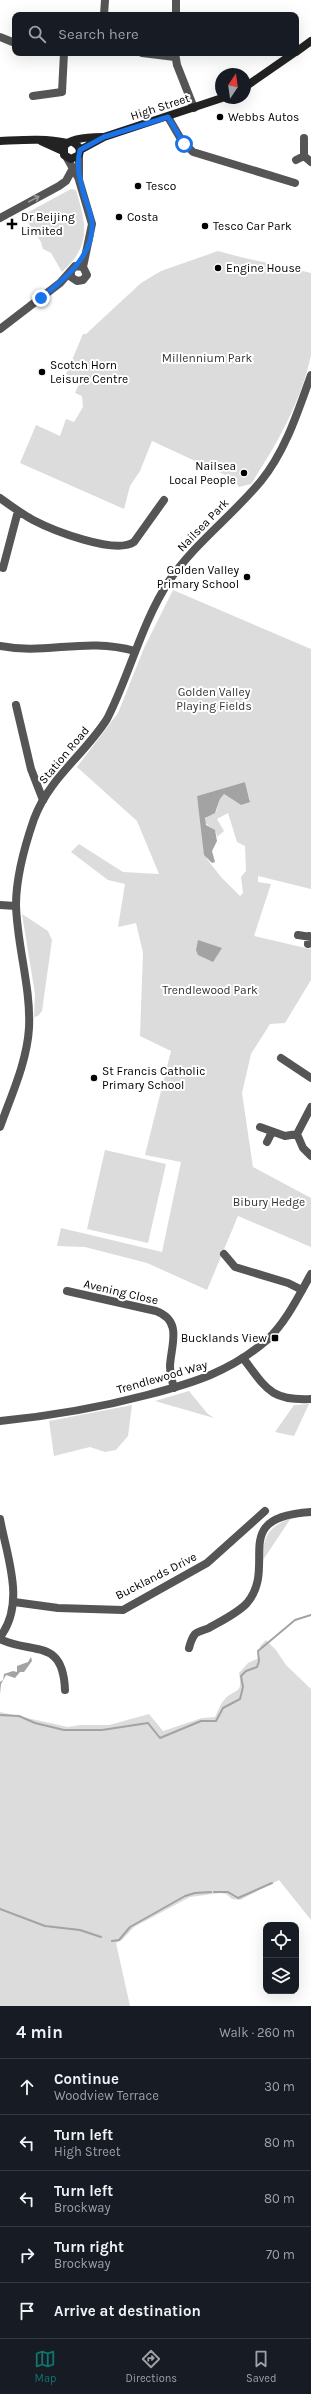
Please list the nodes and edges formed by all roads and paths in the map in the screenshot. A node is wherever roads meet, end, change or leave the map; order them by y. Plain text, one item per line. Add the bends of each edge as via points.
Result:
1 (105, 0) edge
2 (176, 0) edge
3 (104, 12) edge
4 (176, 12) edge
5 (0, 37) edge
6 (311, 40) edge
7 (12, 42) edge
8 (299, 49) edge
9 (64, 56) edge
10 (175, 56) edge
11 (289, 56) edge
12 (251, 83) edge
13 (33, 96) dead end
14 (215, 100) edge
15 (194, 108) junction
16 (168, 117) junction
17 (104, 137) junction
18 (304, 138) dead end
19 (0, 141) edge
20 (67, 148) junction
21 (79, 153) junction
22 (304, 156) junction
23 (296, 160) dead end
24 (311, 162) edge
25 (72, 170) junction
26 (79, 180) junction
27 (295, 183) dead end
28 (0, 218) edge
29 (0, 329) edge
30 (311, 375) edge
31 (0, 498) edge
32 (164, 500) dead end
33 (18, 511) junction
34 (5, 565) dead end
35 (0, 646) edge
36 (135, 652) junction
37 (16, 705) dead end
38 (43, 800) junction
39 (0, 905) edge
40 (16, 906) junction
41 (298, 935) dead end
42 (309, 939) edge
43 (281, 1058) dead end
44 (311, 1078) edge
45 (311, 1108) edge
46 (0, 1127) edge
47 (260, 1127) dead end
48 (272, 1132) junction
49 (297, 1134) junction
50 (267, 1142) dead end
51 (311, 1156) edge
52 (224, 1254) dead end
53 (311, 1274) edge
54 (302, 1290) junction
55 (67, 1291) dead end
56 (243, 1358) junction
57 (174, 1388) junction
58 (311, 1399) edge
59 (0, 1421) edge
60 (265, 1511) dead end
61 (311, 1512) edge
62 (0, 1519) edge
63 (14, 1602) junction
64 (0, 1638) edge
65 (189, 1648) dead end
66 (65, 1690) dead end

1 - 3 street
2 - 4 street
5 - 7 street
6 - 8 main road
9 - 13 street via 64,96
10 - 15 street
11 - 12 main road
14 - 15 main road, High Street
15 - 16 main road, High Street
16 - 17 main road, High Street
16 - 27 street via 182,141 193,152
17 - 20 main road, High Street via 90,137
17 - 21 main road, High Street
18 - 22 street
19 - 20 main road via 41,141
20 - 21 main road, High Street via 75,158
20 - 21 main road via 78,145
20 - 25 street
21 - 26 street
22 - 23 street
22 - 24 street
25 - 26 street
28 -> 25 street via 59,186 66,181
26 - 29 street via 92,224 86,251 76,272
30 - 36 street, Nailsea Park via 277,458 255,488 197,545 177,570 156,602
31 - 33 street
32 - 33 street via 134,542 128,545 94,542 38,522
33 - 34 street
35 - 36 street via 18,649 102,644
36 - 38 street, Station Road via 102,726 65,768
37 - 38 street via 31,769
38 - 40 street, Station Road via 30,832 19,879
39 - 40 street
40 - 46 street, Station Road via 29,1026 23,1058
41 - 42 street
43 - 44 street
45 - 49 street
47 - 48 street
48 - 49 street via 285,1136
48 - 50 street
49 - 51 street via 303,1148
52 - 54 street via 234,1267 288,1283
53 - 54 street, Trendlewood Way
54 - 56 street, Trendlewood Way via 276,1331
55 - 57 street, Avening Close via 156,1311 166,1316 175,1330 170,1365
56 - 57 street, Trendlewood Way via 204,1380
56 - 58 street via 273,1393 290,1399
57 - 59 street, Trendlewood Way via 73,1413
60 - 63 street, Bucklands Drive via 207,1564 123,1610 58,1608
61 - 65 street via 284,1515 268,1526 261,1538 257,1582 251,1597 241,1608 195,1634
62 - 63 street
63 - 64 street via 10,1622
64 - 66 street via 49,1653 63,1669

